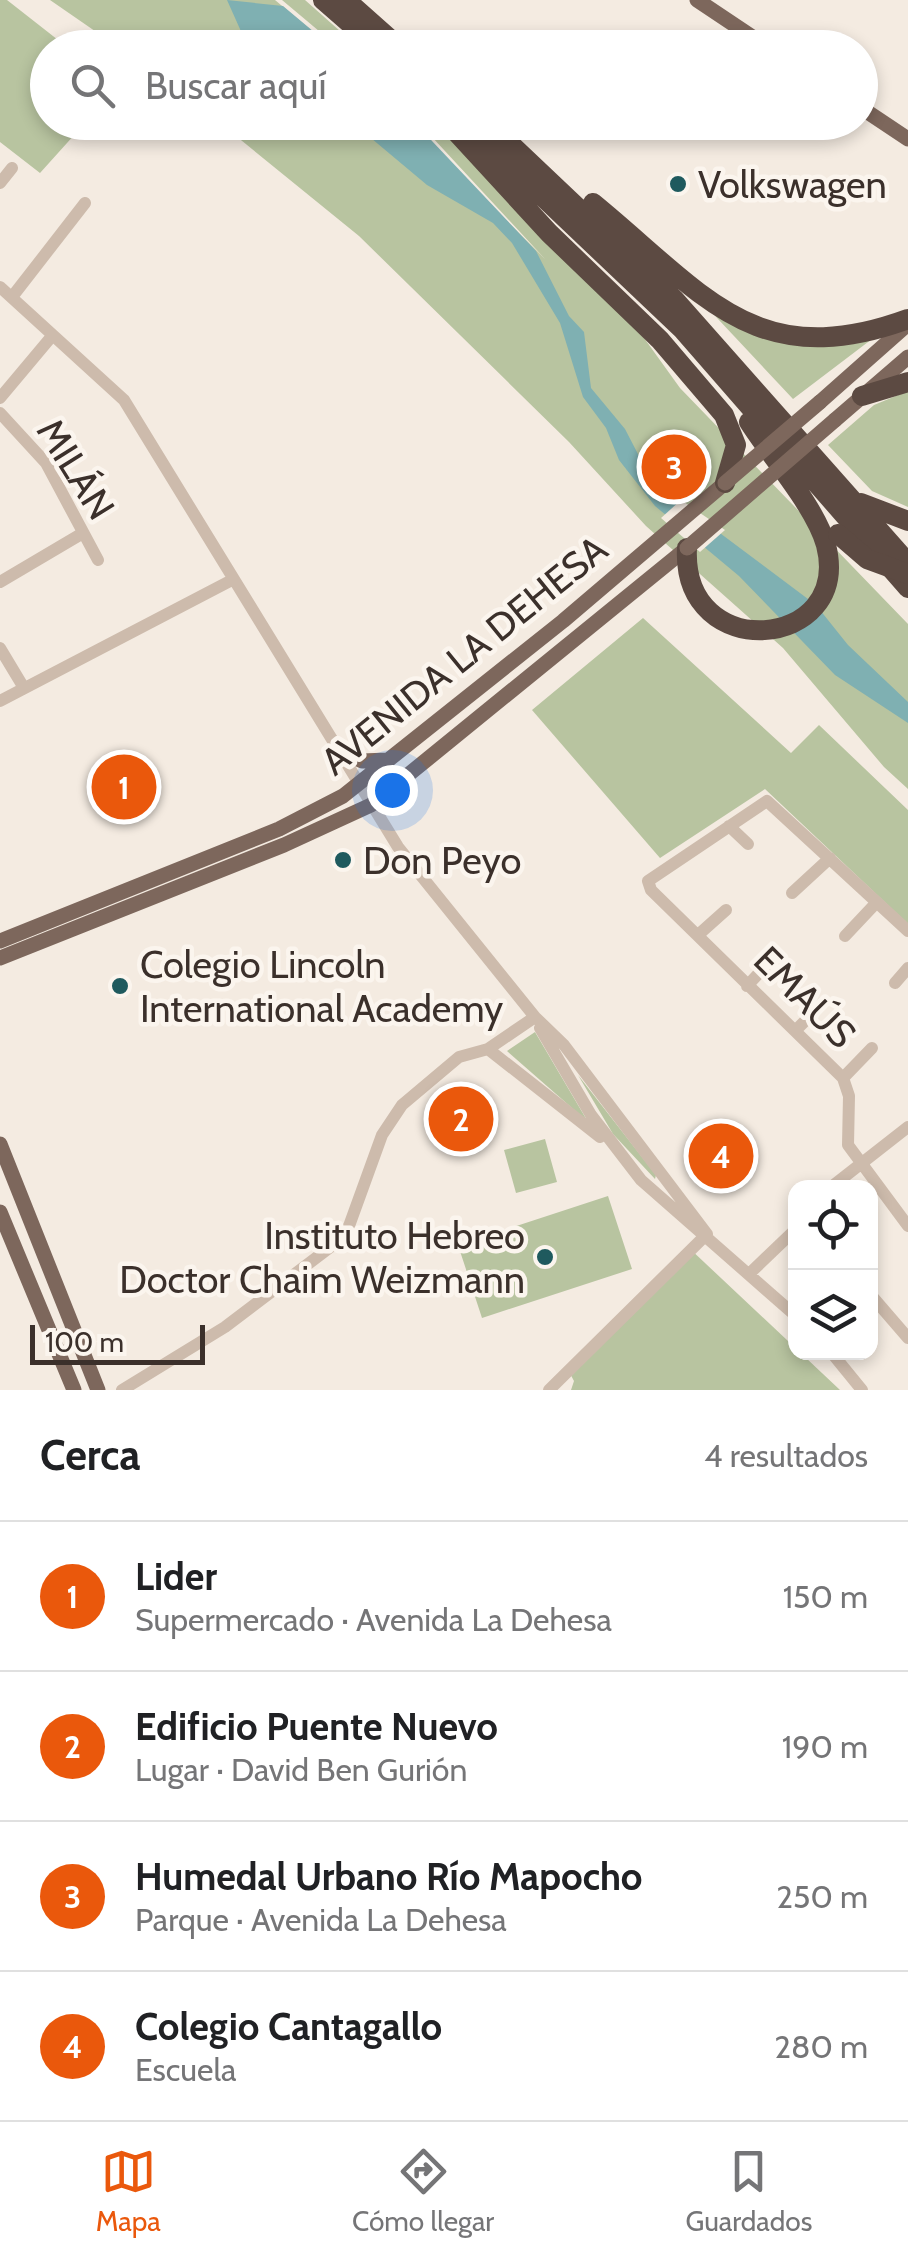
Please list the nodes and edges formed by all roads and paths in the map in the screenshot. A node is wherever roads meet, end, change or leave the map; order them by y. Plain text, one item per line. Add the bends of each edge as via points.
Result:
1 (324, 0) edge
2 (346, 0) edge
3 (697, 0) edge
4 (358, 30) edge
5 (380, 30) edge
6 (742, 30) edge
7 (878, 119) edge
8 (908, 139) edge
9 (464, 140) edge
10 (483, 140) edge
11 (507, 140) edge
12 (511, 140) edge
13 (12, 168) dead end
14 (0, 183) edge
15 (85, 203) dead end
16 (0, 287) edge
17 (12, 296) junction
18 (908, 321) edge
19 (682, 329) junction
20 (52, 336) junction
21 (908, 358) edge
22 (908, 382) edge
23 (862, 396) junction
24 (0, 398) edge
25 (0, 413) edge
26 (725, 483) junction
27 (851, 497) junction
28 (908, 521) edge
29 (83, 533) junction
30 (832, 539) junction
31 (687, 548) junction
32 (98, 560) dead end
33 (908, 563) edge
34 (908, 574) edge
35 (232, 580) junction
36 (0, 582) edge
37 (908, 588) edge
38 (0, 648) edge
39 (24, 688) junction
40 (0, 702) edge
41 (338, 750) junction
42 (392, 759) junction
43 (359, 786) junction
44 (371, 805) junction
45 (729, 826) junction
46 (748, 844) dead end
47 (830, 858) junction
48 (792, 893) dead end
49 (877, 902) junction
50 (726, 910) dead end
51 (908, 931) edge
52 (698, 936) junction
53 (846, 936) dead end
54 (0, 941) edge
55 (776, 956) dead end
56 (0, 958) edge
57 (908, 968) edge
58 (894, 983) dead end
59 (747, 986) junction
60 (824, 1002) dead end
61 (535, 1017) junction
62 (795, 1031) junction
63 (488, 1048) junction
64 (872, 1048) dead end
65 (843, 1078) junction
66 (908, 1127) edge
67 (0, 1144) edge
68 (612, 1146) junction
69 (860, 1162) junction
70 (664, 1173) junction
71 (642, 1180) junction
72 (839, 1180) edge
73 (0, 1212) edge
74 (908, 1226) edge
75 (706, 1234) junction
76 (788, 1237) edge
77 (749, 1274) junction
78 (878, 1301) edge
79 (788, 1309) edge
80 (908, 1338) edge
81 (838, 1360) edge
82 (72, 1384) edge
83 (95, 1390) edge
84 (122, 1390) edge
85 (549, 1390) edge
86 (862, 1390) edge

1 - 4 highway
2 - 5 highway
3 - 6 main road
7 - 8 main road
9 - 26 highway via 680,363 732,430 735,452
10 - 19 highway
11 - 27 highway via 665,290
12 - 18 highway via 750,326 822,340
13 - 14 street
15 - 17 street
16 - 17 street
17 - 20 street
18 - 26 main road, AVENIDA LA DEHESA, bridge
19 - 30 highway
19 - 37 highway
20 - 24 street
20 - 35 street via 124,400
21 - 23 main road, AVENIDA LA DEHESA
22 - 23 highway
23 - 31 main road, AVENIDA LA DEHESA, bridge
25 - 29 street, MILÁN via 38,451
26 - 42 main road, AVENIDA LA DEHESA
27 - 28 highway
27 - 33 highway
29 - 32 street, MILÁN
29 - 36 street
30 - 31 highway via 825,586 802,618 766,631 724,623 699,597
30 - 34 highway, bridge
31 - 44 main road, AVENIDA LA DEHESA
35 - 39 street
35 - 41 street
38 - 39 street
39 - 40 street
41 - 42 main road via 370,762
41 - 43 street
42 - 43 main road, AVENIDA LA DEHESA
43 - 44 street
43 - 54 main road, AVENIDA LA DEHESA via 279,830
44 - 56 main road, AVENIDA LA DEHESA
44 - 61 street
45 - 46 street
45 - 47 street via 767,801
45 - 52 street, EMAÚS via 648,881
47 - 48 street
47 - 49 street
49 - 51 street
49 - 53 street
50 - 52 street
52 - 59 street, EMAÚS
55 - 59 street
57 - 58 street
59 - 62 street, EMAÚS
60 - 62 street
61 - 63 street
61 - 68 street
61 - 70 street
62 - 65 street, EMAÚS
63 - 68 street
63 - 84 street via 459,1058 402,1104 382,1134 337,1242 225,1327
64 - 65 street
65 - 69 street, EMAÚS via 849,1096 846,1139
66 - 69 street
67 - 83 main road
68 - 71 street
69 - 72 street
69 - 74 street, EMAÚS
70 - 71 street via 659,1184
70 - 75 street
71 - 75 street via 684,1222
73 - 82 main road
75 - 77 street
75 - 85 street
76 - 77 street
77 - 79 street
78 - 80 street
81 - 86 street
82 - 83 main road

